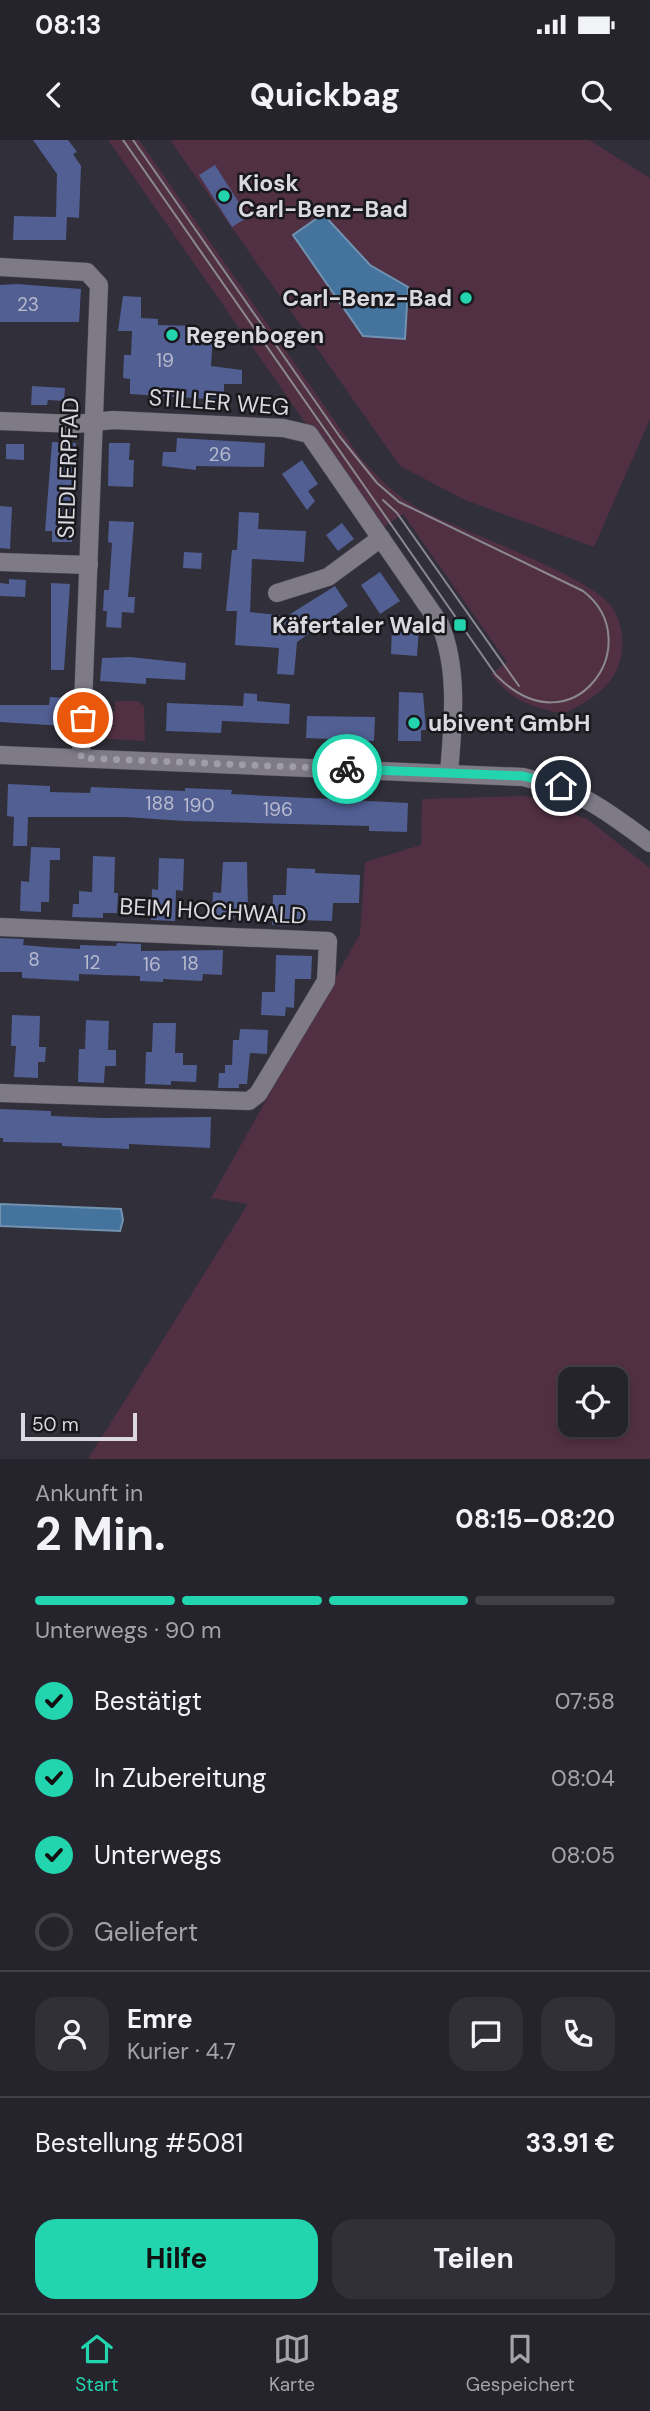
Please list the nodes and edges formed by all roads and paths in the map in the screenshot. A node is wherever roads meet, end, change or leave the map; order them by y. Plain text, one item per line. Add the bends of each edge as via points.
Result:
1 (0, 267) edge
2 (0, 421) edge
3 (95, 422) junction
4 (381, 538) junction
5 (0, 562) edge
6 (89, 565) junction
7 (276, 593) dead end
8 (0, 755) edge
9 (81, 758) junction
10 (449, 773) junction
11 (650, 843) edge
12 (0, 927) edge
13 (0, 1093) edge

1 - 3 street, SIEDLERPFAD via 87,272 99,285
2 - 3 street, STILLER WEG
3 - 4 street, STILLER WEG via 283,428 309,434
3 - 6 street, SIEDLERPFAD
4 - 7 street via 328,577
4 - 10 street, STILLER WEG via 440,624 450,649
5 - 6 street
6 - 9 street, SIEDLERPFAD
8 - 9 street
9 - 10 street
10 - 11 street via 523,776 561,786 588,798
12 - 13 street, BEIM HOCHWALD via 328,941 326,981 258,1094 249,1101

